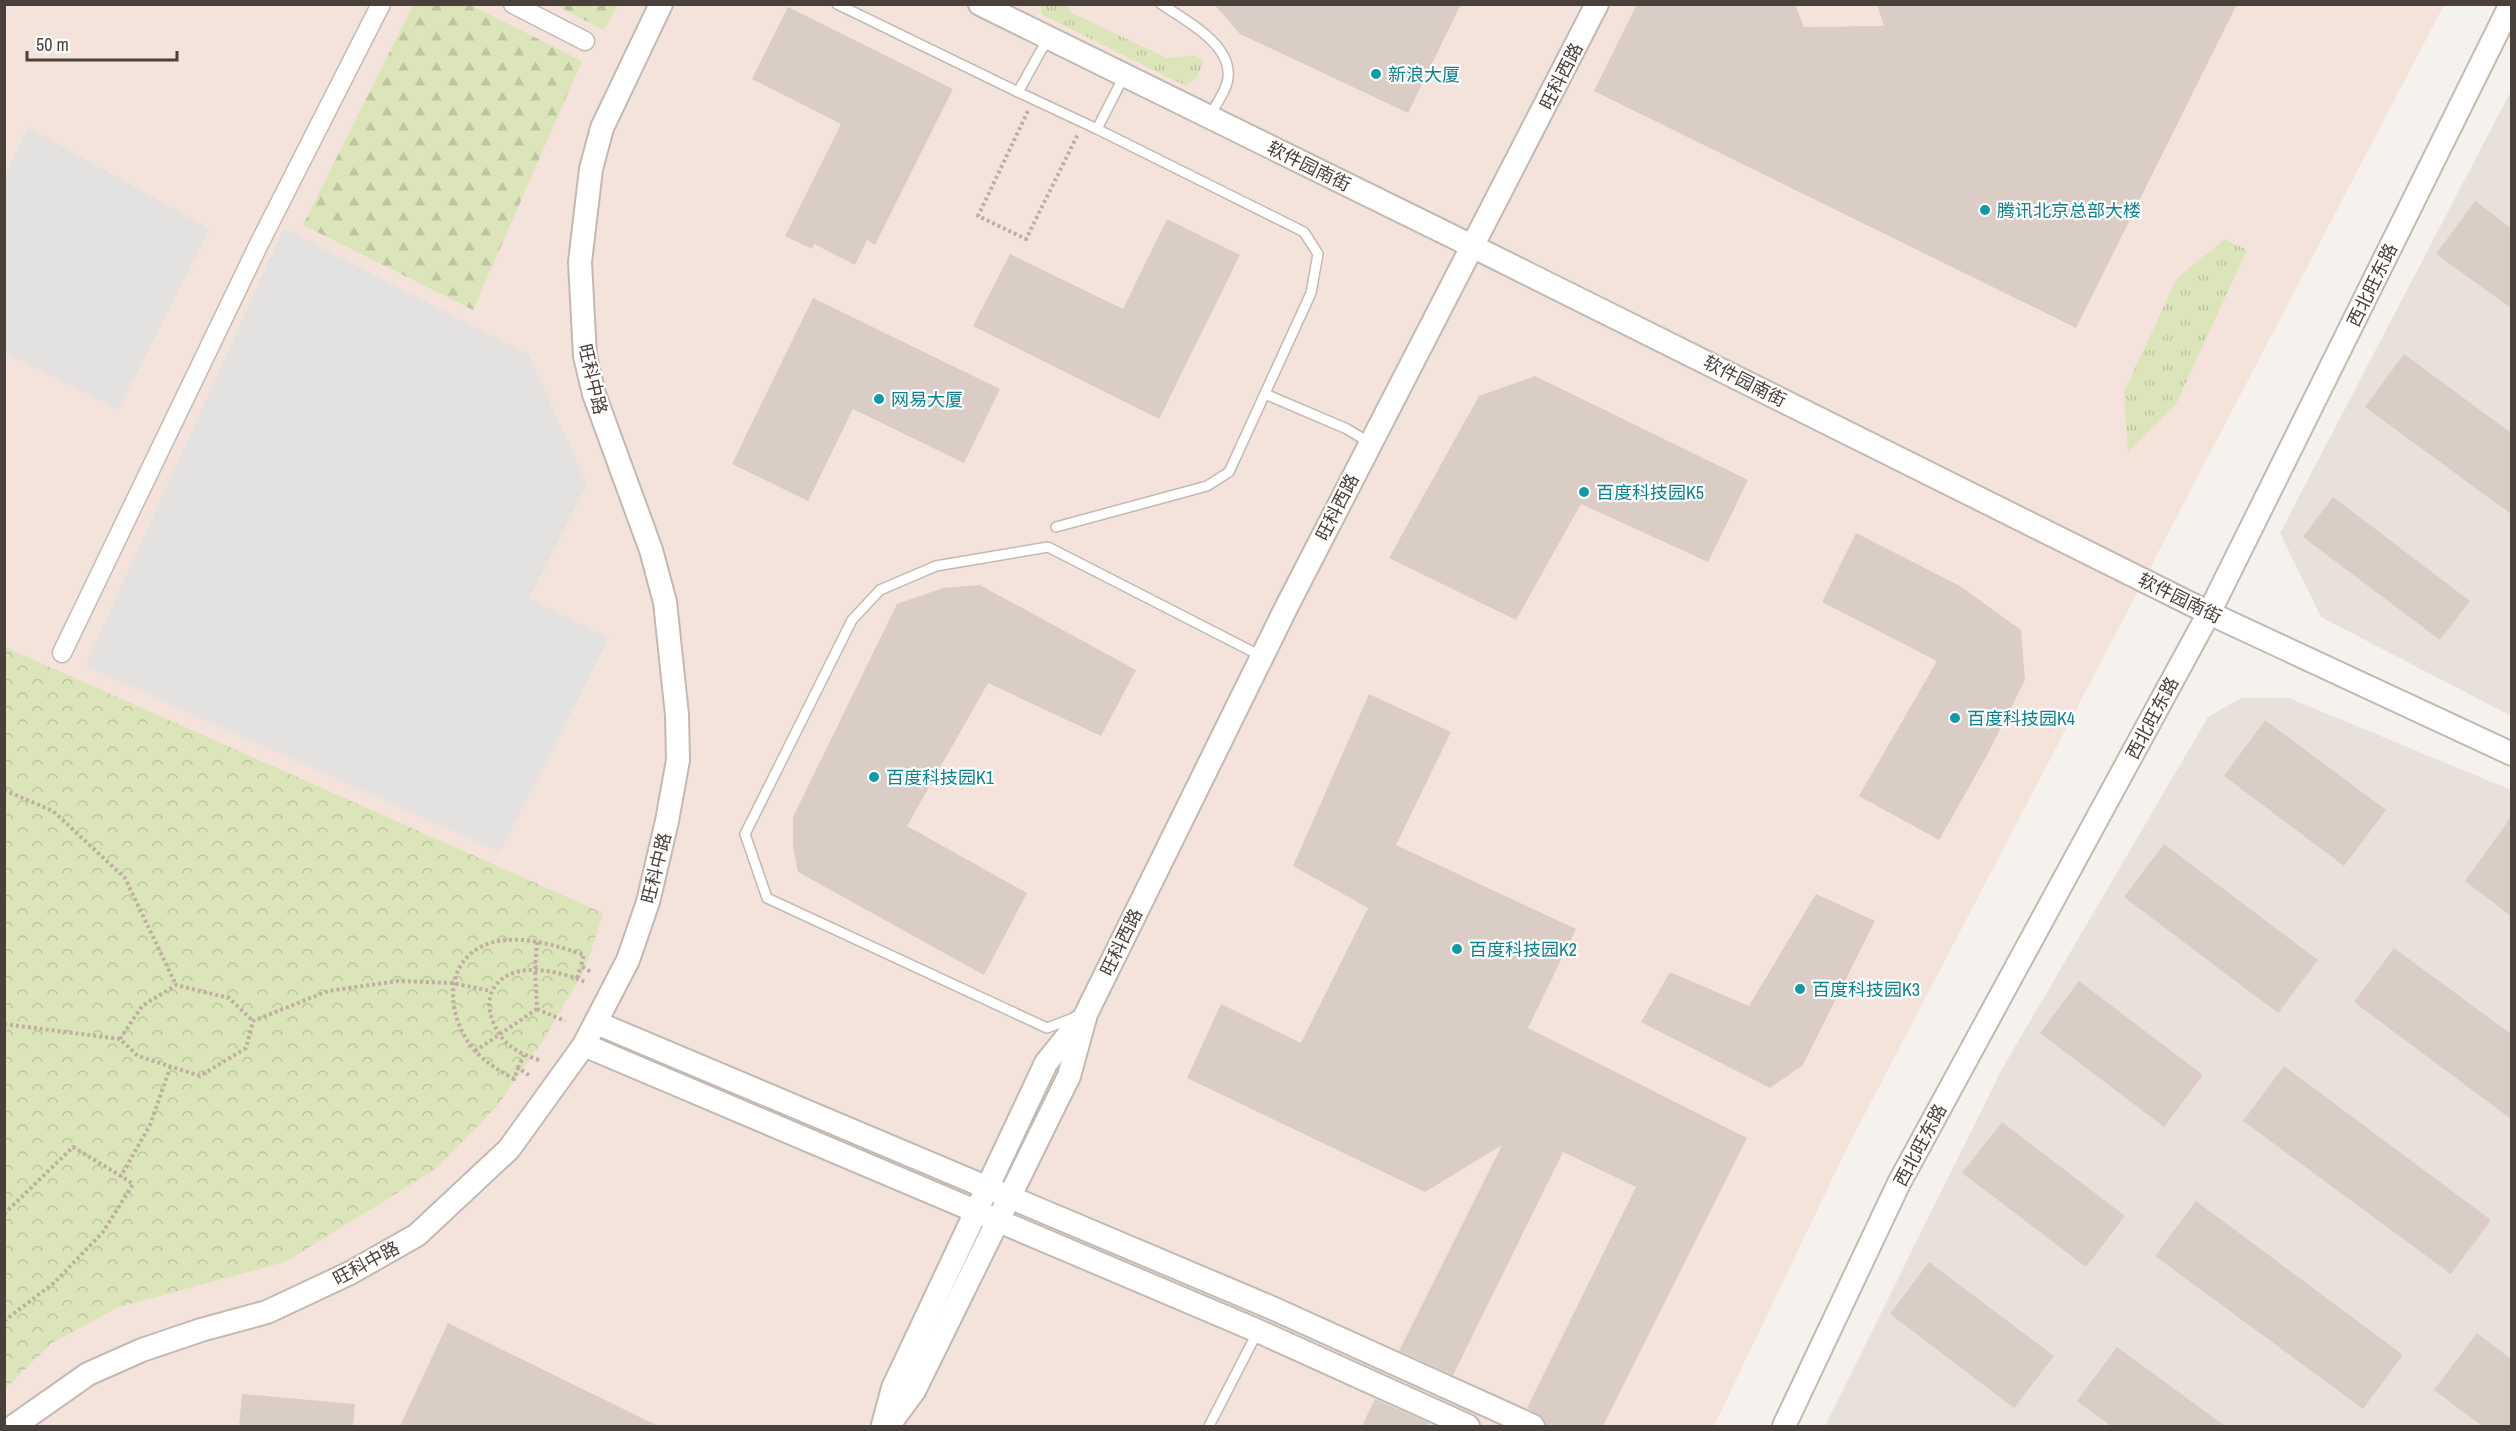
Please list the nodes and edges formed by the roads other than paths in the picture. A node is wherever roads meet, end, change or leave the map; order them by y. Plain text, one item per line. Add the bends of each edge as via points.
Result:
1 (381, 4) edge
2 (513, 4) edge
3 (661, 4) edge
4 (837, 4) edge
5 (980, 4) edge
6 (1161, 4) edge
7 (1597, 4) edge
8 (2511, 4) edge
9 (1048, 38) junction
10 (585, 41) dead end
11 (1124, 76) junction
12 (1018, 92) junction
13 (1209, 117) junction
14 (1097, 129) junction
15 (1474, 246) junction
16 (1265, 394) junction
17 (1370, 443) junction
18 (1056, 527) dead end
19 (2209, 613) junction
20 (62, 653) dead end
21 (1262, 656) junction
22 (2511, 754) edge
23 (1086, 1014) junction
24 (597, 1023) junction
25 (584, 1045) junction
26 (987, 1189) junction
27 (1009, 1198) junction
28 (975, 1213) junction
29 (997, 1222) junction
30 (1258, 1331) junction
31 (14, 1426) edge
32 (883, 1426) edge
33 (888, 1426) edge
34 (1209, 1426) edge
35 (1468, 1426) edge
36 (1533, 1426) edge
37 (1784, 1426) edge

1 - 20 street via 259,244
2 - 10 street
3 - 24 street, 旺科中路 via 602,128 588,189 580,262 585,356 594,394 651,550 665,602 678,760 648,902 628,960
4 - 12 lane
5 - 9 street, 软件园南街 via 1008,12
6 - 13 lane via 1224,54 1228,78
7 - 15 street, 旺科西路
8 - 19 street, 西北旺东路
9 - 11 street, 软件园南街
9 - 12 lane
11 - 13 street, 软件园南街
11 - 14 lane
12 - 14 lane
13 - 15 street, 软件园南街
14 - 16 lane via 1304,232 1309,239 1318,254 1311,293
15 - 17 street, 旺科西路
15 - 19 street, 软件园南街
16 - 17 lane
16 - 18 lane via 1229,472 1207,486
17 - 21 street, 旺科西路
19 - 22 street, 软件园南街
19 - 37 street, 西北旺东路 via 1899,1183
21 - 23 street, 旺科西路
21 - 23 lane via 1048,547 936,566 880,590 852,620 745,834 767,898 1047,1028
23 - 26 street via 1046,1063
23 - 27 street via 1069,1076
24 - 25 street, 旺科中路
24 - 26 street
25 - 28 street
25 - 31 street, 旺科中路 via 509,1149 417,1235 350,1273 267,1312 142,1350 88,1374
26 - 27 street
26 - 28 street
27 - 29 street
27 - 36 street via 1270,1307
28 - 29 street
28 - 32 street via 893,1388
29 - 30 street
29 - 33 street via 914,1391
30 - 34 lane
30 - 35 street

